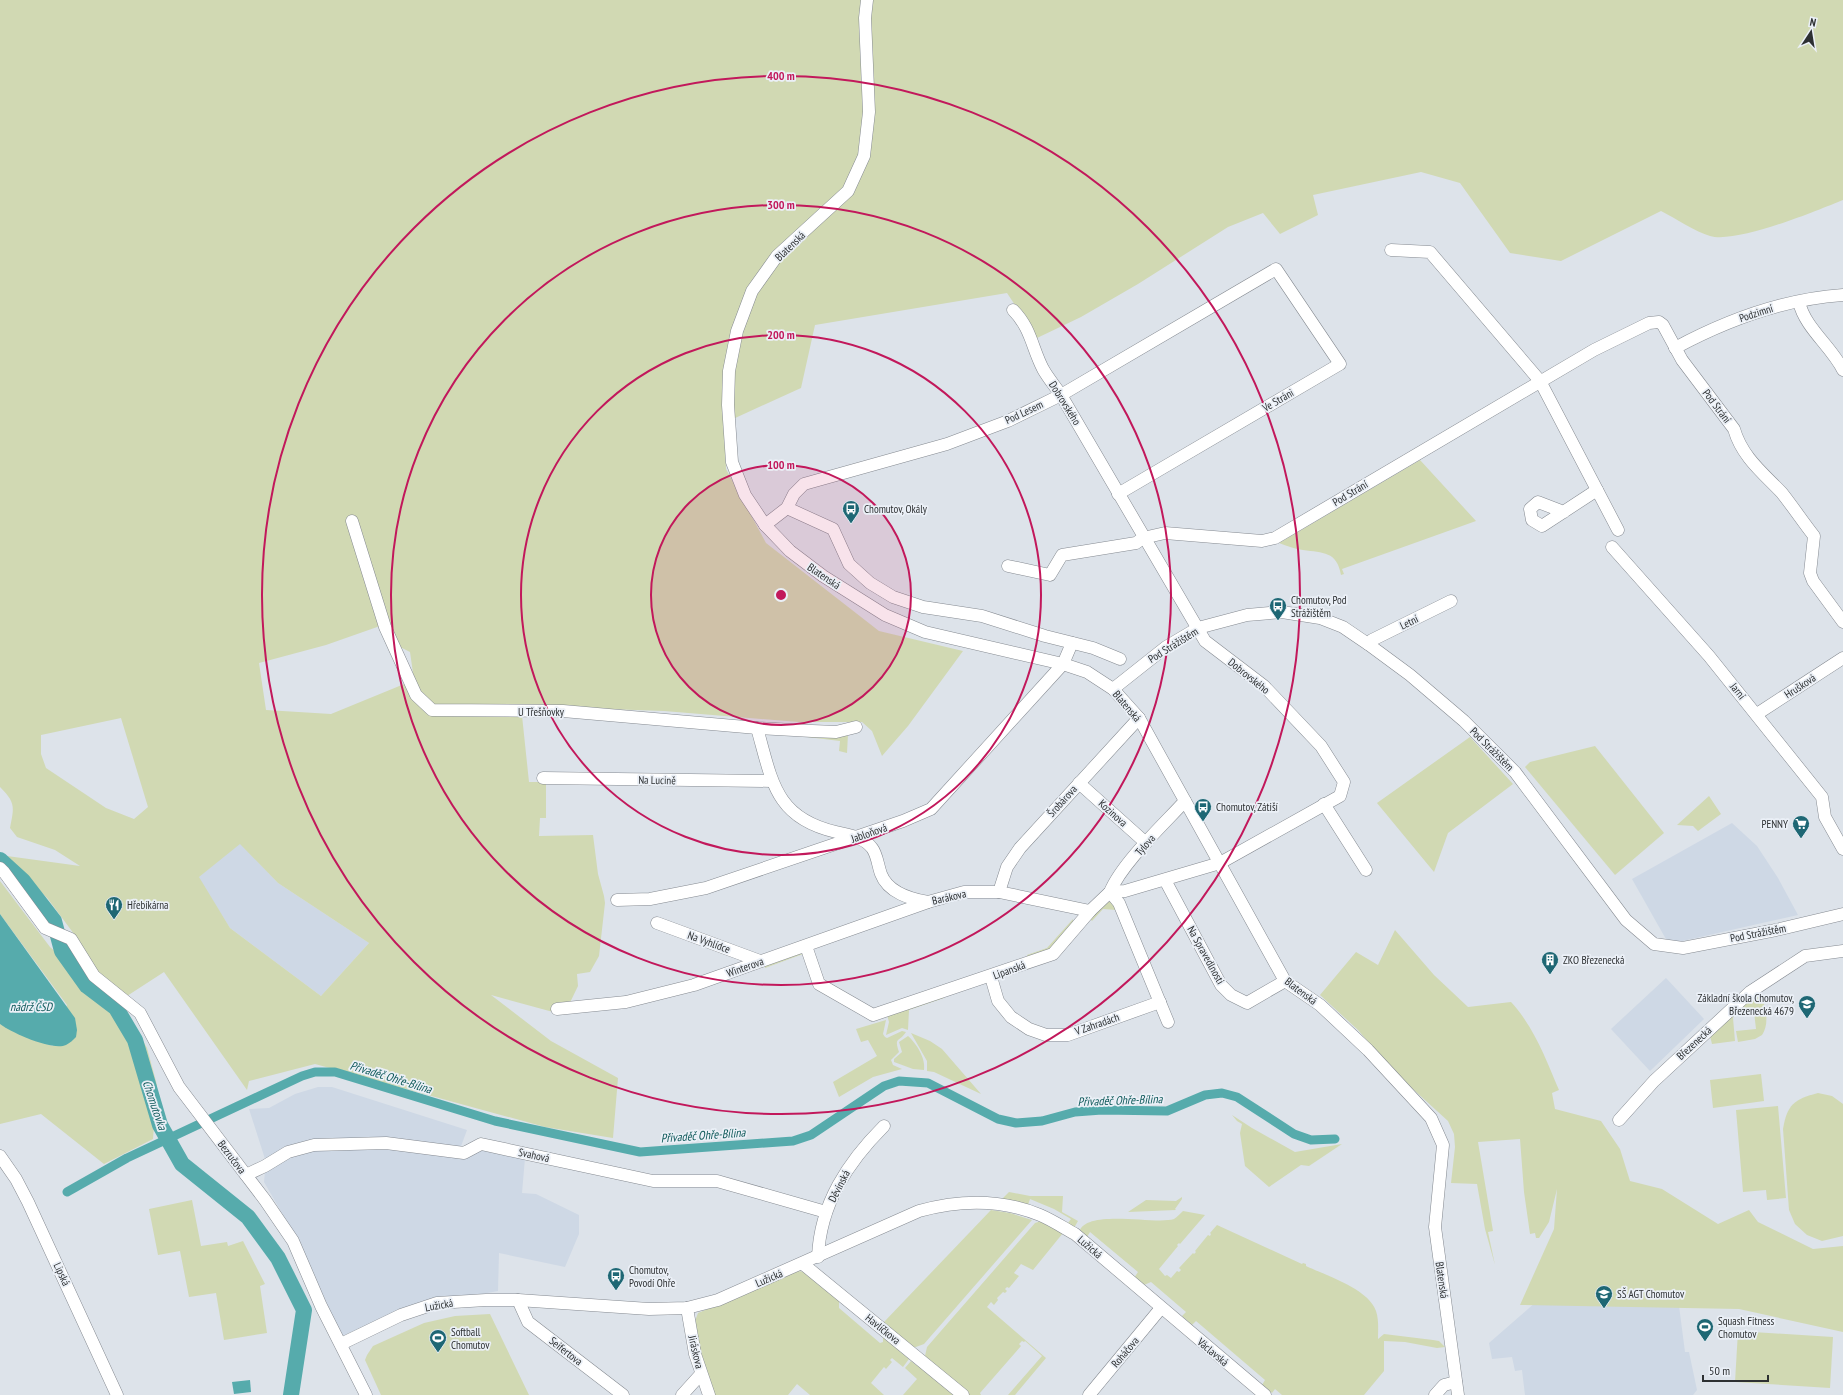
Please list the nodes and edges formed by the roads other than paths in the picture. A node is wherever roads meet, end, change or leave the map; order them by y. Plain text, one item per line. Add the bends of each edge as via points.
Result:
1 (867, 0) edge
2 (1391, 250) dead end
3 (1276, 270) joint
4 (1843, 295) edge
5 (1799, 302) junction
6 (1013, 310) dead end
7 (1675, 348) junction
8 (1843, 370) edge
9 (1540, 381) junction
10 (1061, 395) junction
11 (1597, 490) junction
12 (1118, 494) junction
13 (787, 508) junction
14 (1564, 512) dead end
15 (352, 521) dead end
16 (765, 525) junction
17 (1618, 530) dead end
18 (1143, 538) junction
19 (1612, 547) dead end
20 (1008, 566) dead end
21 (1451, 601) dead end
22 (1843, 622) edge
23 (1198, 628) junction
24 (1072, 644) junction
25 (1368, 644) junction
26 (1843, 658) edge
27 (1120, 660) dead end
28 (1063, 664) junction
29 (1113, 689) junction
30 (1757, 714) junction
31 (1139, 718) junction
32 (856, 727) dead end
33 (757, 728) junction
34 (543, 778) dead end
35 (772, 781) junction
36 (1079, 783) junction
37 (1185, 801) junction
38 (1324, 804) junction
39 (857, 837) junction
40 (1146, 843) junction
41 (1843, 849) edge
42 (1220, 863) junction
43 (0, 868) edge
44 (1366, 870) dead end
45 (1165, 880) junction
46 (1000, 892) junction
47 (1110, 892) junction
48 (617, 900) dead end
49 (928, 902) junction
50 (1090, 911) junction
51 (1843, 914) edge
52 (657, 923) dead end
53 (806, 946) junction
54 (1843, 951) edge
55 (760, 961) junction
56 (990, 977) junction
57 (1285, 981) junction
58 (1160, 1002) junction
59 (557, 1009) dead end
60 (1168, 1022) dead end
61 (1619, 1120) dead end
62 (884, 1126) dead end
63 (0, 1156) edge
64 (246, 1176) junction
65 (826, 1212) junction
66 (818, 1257) junction
67 (803, 1264) junction
68 (518, 1300) junction
69 (687, 1308) junction
70 (1161, 1308) junction
71 (341, 1344) junction
72 (701, 1374) junction
73 (1456, 1382) junction
74 (1261, 1394) edge
75 (117, 1395) edge
76 (366, 1395) edge
77 (623, 1395) edge
78 (682, 1395) edge
79 (709, 1395) edge
80 (963, 1395) edge
81 (1089, 1395) edge
82 (1435, 1395) edge
83 (1458, 1395) edge

1 - 16 street, Blatenská via 865,18 869,112 864,156 848,191 777,256 752,291 737,331 729,371 728,405 732,462 745,496
2 - 9 street via 1430,252
3 - 10 street, Pod Lesem
3 - 12 street, Ve Stráni via 1340,364
4 - 5 street, Podzimní
5 - 7 street, Podzimní via 1767,309 1712,328
5 - 8 street via 1802,312
6 - 10 street, Dobrovského via 1022,319 1043,370
7 - 9 street, Pod Strání via 1663,325 1659,322 1649,323 1594,350
7 - 22 street, Pod Strání via 1734,429 1745,455 1783,495 1814,536 1810,573
9 - 11 street
9 - 18 street, Pod Strání via 1275,538 1262,541 1165,533
10 - 12 street, Dobrovského
10 - 13 street, Pod Lesem via 1008,421 947,444 804,484 794,494
11 - 14 street
11 - 17 street
12 - 18 street, Dobrovského
13 - 16 street, Pod Lesem
13 - 24 street via 833,529 849,564 870,583 893,597 923,607 982,616
15 - 33 street, U Třešňovky via 385,627 416,695 432,710 564,711
16 - 28 street, Blatenská via 790,551 823,576 885,614 925,632
18 - 20 street via 1136,543 1062,554 1050,575
18 - 23 street, Dobrovského
19 - 30 street, Jarní
21 - 25 street, Letní
23 - 25 street, Pod Strážištěm via 1247,615 1282,612 1320,618 1343,627
23 - 29 street, Pod Strážištěm via 1166,647
23 - 38 street, Dobrovského via 1205,641 1264,686 1321,746 1344,782 1340,796
24 - 27 street via 1093,648
24 - 28 street, Jabloňová
25 - 51 street, Pod Strážištěm via 1464,721 1515,772 1626,920 1654,944 1683,948
26 - 30 street, Hrušková
28 - 29 street, Blatenská via 1087,672
28 - 39 street, Jabloňová via 931,809
29 - 31 street, Blatenská
30 - 41 street, Jarní via 1822,797 1825,817
31 - 36 street, Šrobárova
31 - 37 street, Blatenská
32 - 33 street, U Třešňovky via 836,732
33 - 35 street, Barákova
34 - 35 street, Na Lucině
35 - 39 street, Barákova via 777,792 800,818 825,829
36 - 40 street, Kozinova
36 - 46 street, Šrobárova via 1020,848 1007,866
37 - 40 street, Tylova
37 - 42 street, Blatenská
38 - 42 street, Dobrovského
38 - 44 street
39 - 48 street, Jabloňová via 706,888 650,898
39 - 49 street, Barákova via 872,848 881,876 893,888 907,898
40 - 47 street, Tylova via 1114,881
42 - 45 street
42 - 57 street, Blatenská
43 - 64 street, Bezručova via 45,928 71,939 94,976 140,1013 179,1087
45 - 47 street via 1126,891
45 - 57 street, Na Spravedlnosti via 1221,985 1231,994 1247,1004
46 - 49 street, Barákova via 964,892
46 - 50 street, Barákova
47 - 50 street, Lipanská
47 - 58 street via 1119,903
49 - 53 street, Winterova
50 - 56 street, Lipanská via 1053,954
52 - 55 street, Na Vyhlídce
53 - 55 street, Winterova
53 - 56 street, Lipanská via 819,984 873,1015
54 - 61 street, Březenecká via 1805,956 1750,992 1654,1081
55 - 59 street, Winterova via 694,985 626,1002
56 - 58 street, V Zahradách via 998,1001 1011,1017 1029,1029 1046,1035 1068,1035
57 - 73 street, Blatenská via 1320,1005 1368,1050 1431,1118 1443,1145 1435,1228
58 - 60 street
62 - 65 street, Děvínská via 845,1173
63 - 75 street, Lipská via 28,1202
64 - 65 street, Svahová via 288,1152 314,1145 386,1143 464,1153 481,1144 653,1181 717,1181
64 - 71 street, Bezručova via 293,1241 321,1306
65 - 66 street, Děvínská via 819,1238
66 - 67 street, Lužická
66 - 70 street, Lužická via 919,1211 944,1204 981,1202 1014,1207 1040,1215 1075,1234
67 - 69 street, Lužická via 718,1300
67 - 80 street, Havlíčkova
68 - 69 street, Lužická via 649,1309
68 - 71 street, Lužická via 437,1303 401,1315
68 - 77 street, Seifertova via 528,1322
69 - 72 street, Jiráskova
70 - 74 street, Václavská
70 - 81 street, Roháčova
71 - 76 street, Bezručova
72 - 78 street
72 - 79 street, Jiráskova
73 - 82 street via 1444,1385
73 - 83 street, Blatenská

